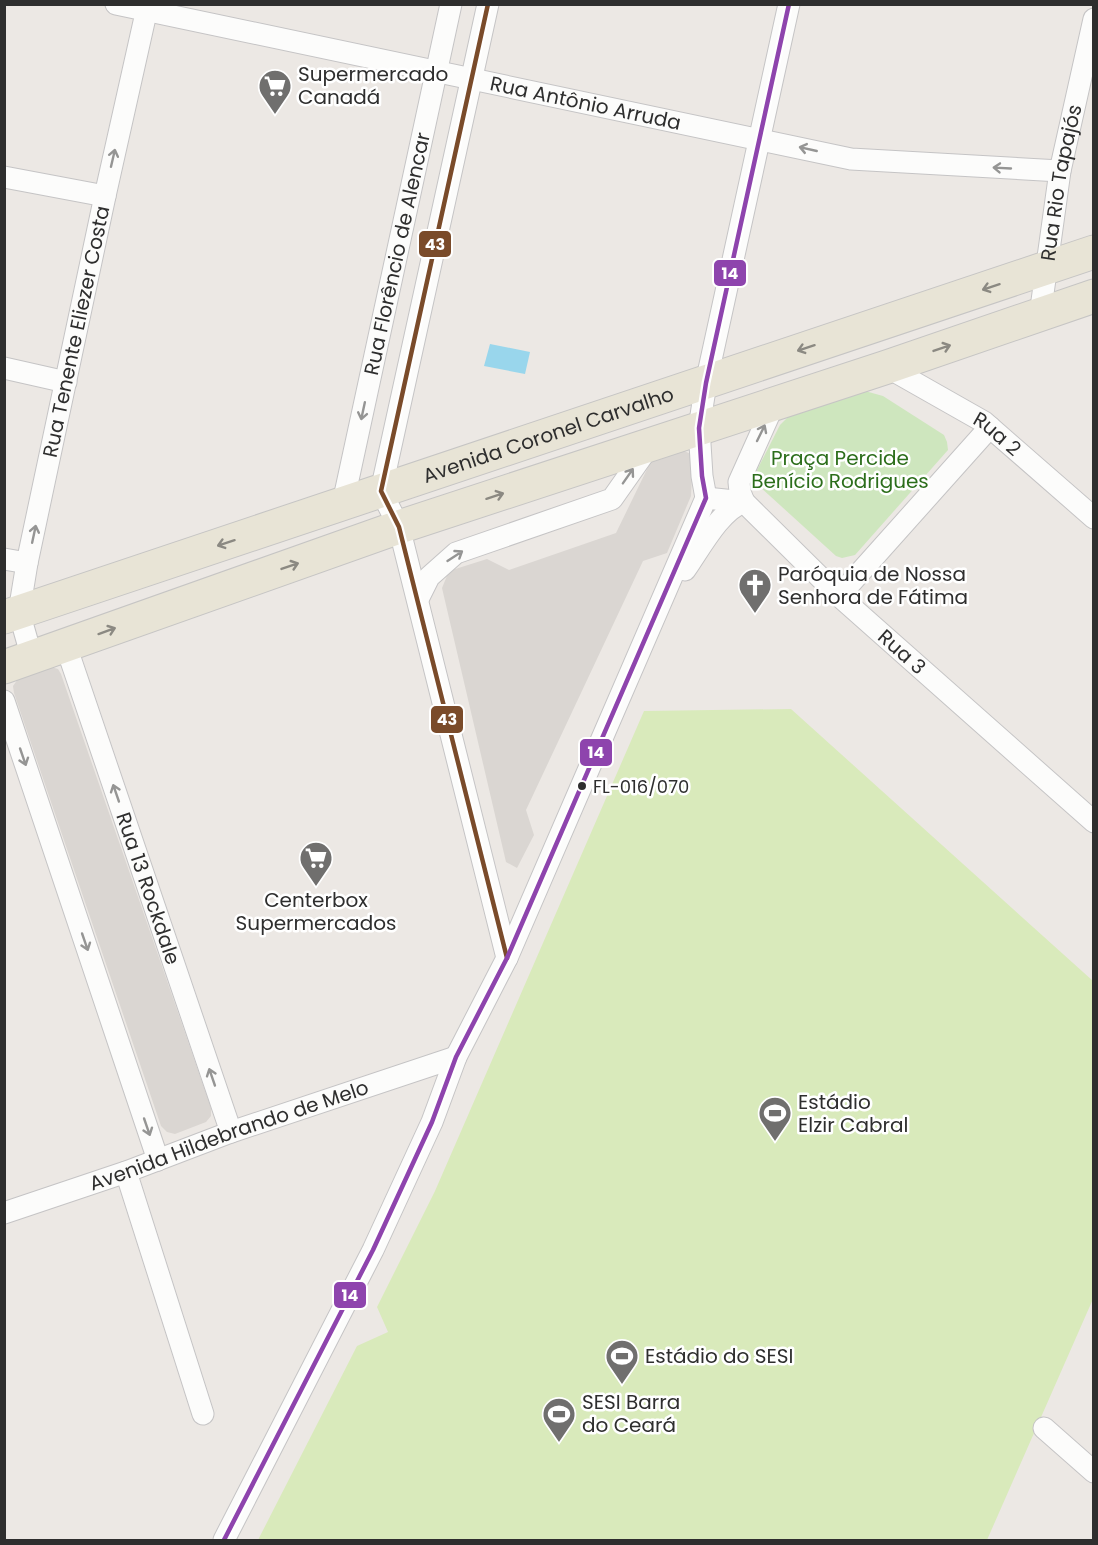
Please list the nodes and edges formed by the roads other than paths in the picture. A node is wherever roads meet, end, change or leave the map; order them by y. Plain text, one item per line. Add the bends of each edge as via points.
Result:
1 (116, 4) edge
2 (451, 4) edge
3 (488, 4) edge
4 (789, 4) edge
5 (148, 8) edge
6 (1094, 19) edge
7 (436, 73) junction
8 (471, 80) junction
9 (760, 138) junction
10 (1060, 171) junction
11 (4, 177) edge
12 (105, 196) junction
13 (1094, 252) edge
14 (1047, 268) junction
15 (1094, 296) edge
16 (1040, 315) junction
17 (887, 367) junction
18 (4, 368) edge
19 (66, 381) junction
20 (706, 383) junction
21 (774, 404) junction
22 (990, 427) junction
23 (699, 428) junction
24 (650, 445) junction
25 (381, 491) junction
26 (706, 498) junction
27 (744, 502) junction
28 (343, 503) junction
29 (1094, 518) edge
30 (399, 527) junction
31 (4, 559) edge
32 (27, 563) junction
33 (670, 584) junction
34 (839, 596) junction
35 (418, 599) junction
36 (12, 614) edge
37 (66, 646) junction
38 (18, 663) edge
39 (4, 701) edge
40 (1094, 822) edge
41 (507, 958) junction
42 (456, 1058) junction
43 (231, 1132) junction
44 (158, 1160) junction
45 (126, 1172) junction
46 (4, 1213) edge
47 (203, 1414) dead end
48 (1044, 1428) dead end
49 (1094, 1472) edge
50 (224, 1540) edge

1 - 5 street, Rua Antônio Arruda
2 - 7 street, Rua Florêncio de Alencar
3 - 8 street, Rua Florêncio de Alencar
4 - 9 street
5 - 7 street, Rua Antônio Arruda
12 -> 5 street, Rua Tenente Eliezer Costa
6 - 10 street, Rua Rio Tapajós
7 - 8 street, Rua Antônio Arruda
7 -> 28 street, Rua Florêncio de Alencar
8 - 9 street, Rua Antônio Arruda
8 - 25 street, Rua Florêncio de Alencar
10 -> 9 street, Rua Antônio Arruda via 851,159
9 - 20 street
10 - 14 street, Rua Rio Tapajós
11 - 12 street
12 - 19 street, Rua Tenente Eliezer Costa
13 - 14 main road, Avenida Coronel Carvalho
14 - 16 street, Rua Rio Tapajós
14 -> 20 main road, Avenida Coronel Carvalho
15 - 16 main road, Avenida Coronel Carvalho
17 -> 16 main road, Avenida Coronel Carvalho
17 - 21 main road, Avenida Coronel Carvalho
17 - 22 street, Rua 2
18 - 19 street
32 -> 19 street, Rua Tenente Eliezer Costa
20 - 23 street
20 - 25 main road, Avenida Coronel Carvalho
21 - 23 main road, Avenida Coronel Carvalho
27 -> 21 street via 739,482
22 - 29 street, Rua 2
22 - 34 street
23 - 24 main road, Avenida Coronel Carvalho
23 - 26 street
30 -> 24 main road, Avenida Coronel Carvalho
35 -> 24 street, Avenida Coronel Carvalho via 429,577 456,553 612,499
25 - 28 main road, Avenida Coronel Carvalho
25 - 30 street
26 - 27 street
26 - 33 street
27 - 33 street via 726,513
27 - 34 street, Rua 3
28 -> 36 main road, Avenida Coronel Carvalho
30 - 35 street
37 -> 30 main road, Avenida Coronel Carvalho
31 - 32 street
32 - 36 street, Rua Tenente Eliezer Costa
33 - 41 street
34 - 40 street, Rua 3
35 - 41 street
36 - 38 street, Rua Tenente Eliezer Costa
37 - 38 main road, Avenida Coronel Carvalho
43 -> 37 street, Rua 13 Rockdale
39 -> 44 street
41 - 42 street
42 - 43 street, Avenida Hildebrando de Melo
42 - 50 street via 432,1122 373,1250
43 - 44 street, Avenida Hildebrando de Melo
44 - 45 street, Avenida Hildebrando de Melo
45 - 46 street, Avenida Hildebrando de Melo
45 - 47 street
48 - 49 street

